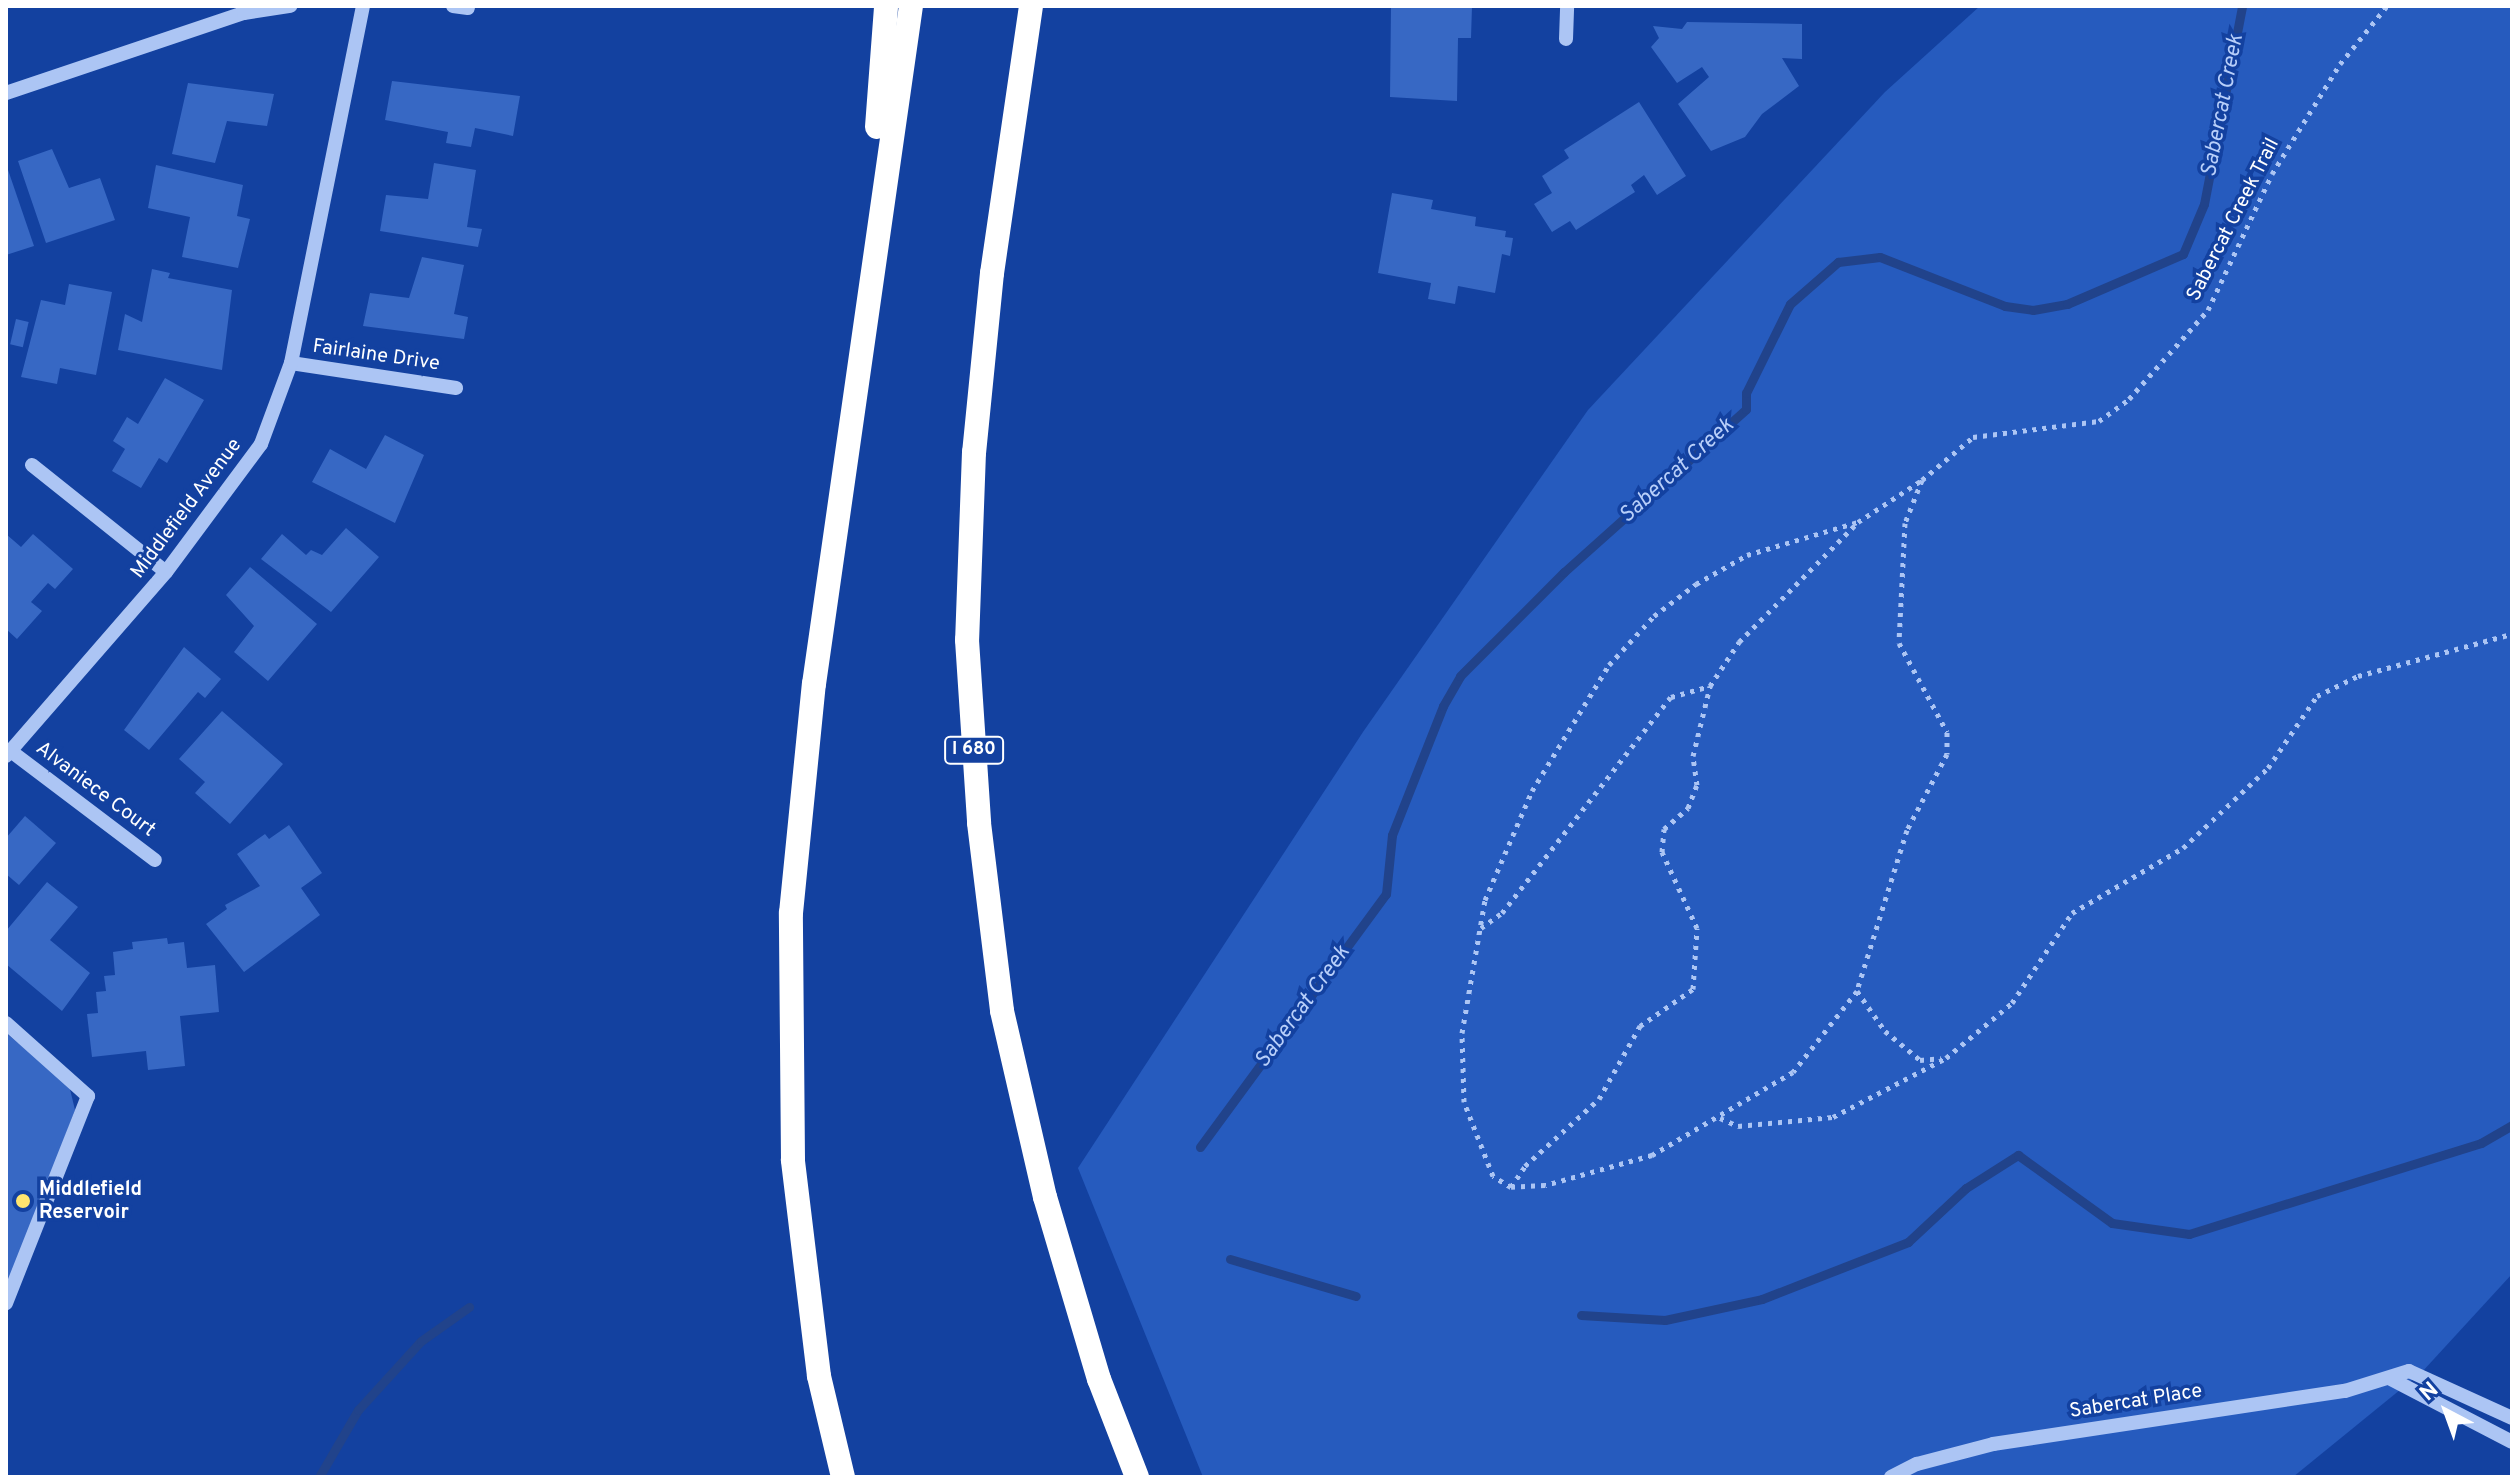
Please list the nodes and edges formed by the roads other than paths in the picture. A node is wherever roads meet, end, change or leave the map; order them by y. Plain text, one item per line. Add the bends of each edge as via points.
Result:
1 (290, 6) edge
2 (363, 6) edge
3 (886, 6) edge
4 (911, 6) edge
5 (1031, 6) edge
6 (1567, 6) edge
7 (1566, 39) dead end
8 (6, 93) edge
9 (866, 292) junction
10 (291, 363) junction
11 (456, 388) dead end
12 (32, 465) dead end
13 (166, 572) junction
14 (9, 754) edge
15 (155, 860) dead end
16 (6, 1023) edge
17 (6, 1303) edge
18 (2391, 1379) junction
19 (2512, 1418) edge
20 (2512, 1442) edge
21 (843, 1477) edge
22 (1137, 1477) edge
23 (1891, 1477) edge

1 - 8 street via 244,13
2 - 10 street, Middlefield Avenue
3 - 9 highway
4 - 9 highway
5 - 22 highway, I 680 via 992,273 974,452 967,640 979,823 1002,1011 1045,1197 1099,1379
6 - 7 street
9 - 21 highway via 814,684 791,913 793,1160 819,1376
10 - 11 street, Fairlaine Drive
10 - 13 street, Middlefield Avenue via 261,444
12 - 13 street
13 - 14 street, Middlefield Avenue
14 - 15 street, Alvaniece Court
16 - 17 street via 88,1096
18 - 19 street, Sabercat Place via 2409,1371
18 - 20 street
18 - 23 street, Sabercat Place via 2345,1391 1993,1444 1917,1464

